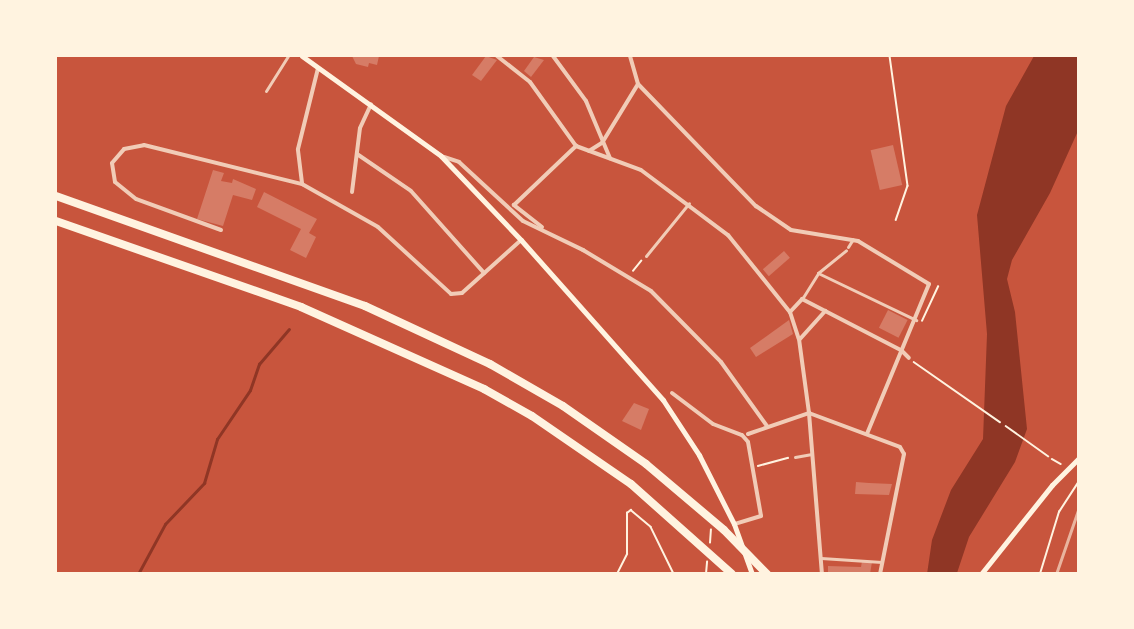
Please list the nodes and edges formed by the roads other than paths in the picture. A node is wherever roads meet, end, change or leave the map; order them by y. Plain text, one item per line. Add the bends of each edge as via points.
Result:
1 (288, 56) edge
2 (302, 56) edge
3 (497, 56) edge
4 (553, 56) edge
5 (630, 56) edge
6 (318, 67) junction
7 (638, 84) junction
8 (266, 91) dead end
9 (371, 104) junction
10 (602, 143) junction
11 (576, 146) junction
12 (588, 151) junction
13 (357, 154) junction
14 (441, 156) junction
15 (610, 158) junction
16 (302, 184) junction
17 (352, 192) dead end
18 (56, 196) edge
19 (689, 203) junction
20 (56, 221) edge
21 (221, 230) dead end
22 (550, 233) junction
23 (853, 239) junction
24 (521, 240) junction
25 (646, 256) road end
26 (484, 273) junction
27 (818, 273) junction
28 (802, 299) junction
29 (825, 311) junction
30 (790, 312) junction
31 (916, 320) junction
32 (799, 339) junction
33 (902, 350) junction
34 (909, 358) road end
35 (672, 393) dead end
36 (809, 413) junction
37 (767, 426) junction
38 (748, 434) dead end
39 (867, 434) junction
40 (812, 454) junction
41 (795, 457) road end
42 (1078, 459) edge
43 (734, 524) junction
44 (821, 558) junction
45 (882, 562) junction
46 (732, 573) edge
47 (752, 573) edge
48 (767, 573) edge
49 (822, 573) edge
50 (880, 573) edge
51 (981, 573) edge

1 - 8 street
2 - 6 main road
3 - 11 street via 530,82
4 - 10 street via 586,101
5 - 7 street
6 - 9 main road
6 - 16 street via 298,149
7 - 10 street
7 - 23 street via 756,206 791,230
9 - 13 street via 360,128
9 - 14 main road
10 - 12 street
10 - 15 street
11 - 12 street
11 - 22 street via 513,205
12 - 15 street
13 - 17 street
13 - 26 street via 411,192
14 - 22 street via 459,162 523,221
14 - 24 main road
15 - 19 street via 642,170
16 - 21 street via 144,145 124,149 112,163 116,182 136,199
16 - 26 street via 378,227 451,294 462,293
18 - 48 highway via 318,288 412,326 521,381 608,436 682,493
19 - 25 street
19 - 30 street via 736,243
20 - 46 highway via 372,336 484,389 593,457 666,512
22 - 37 street via 651,291 708,346
23 - 27 street
23 - 31 street via 927,282 930,288
24 - 26 street
24 - 43 main road via 673,414
27 - 28 street
27 - 31 street
28 - 29 street
28 - 30 street
29 - 32 street
29 - 33 street
30 - 32 street
31 - 33 street
32 - 36 street
33 - 34 street
33 - 39 street
35 - 43 street via 713,424 742,435 748,442 761,516
36 - 37 street
36 - 39 street
36 - 40 street
37 - 38 street
39 - 45 street via 896,445 904,454
40 - 41 street
40 - 44 street
42 - 51 main road
43 - 47 main road
44 - 45 street
44 - 49 street
45 - 50 street

